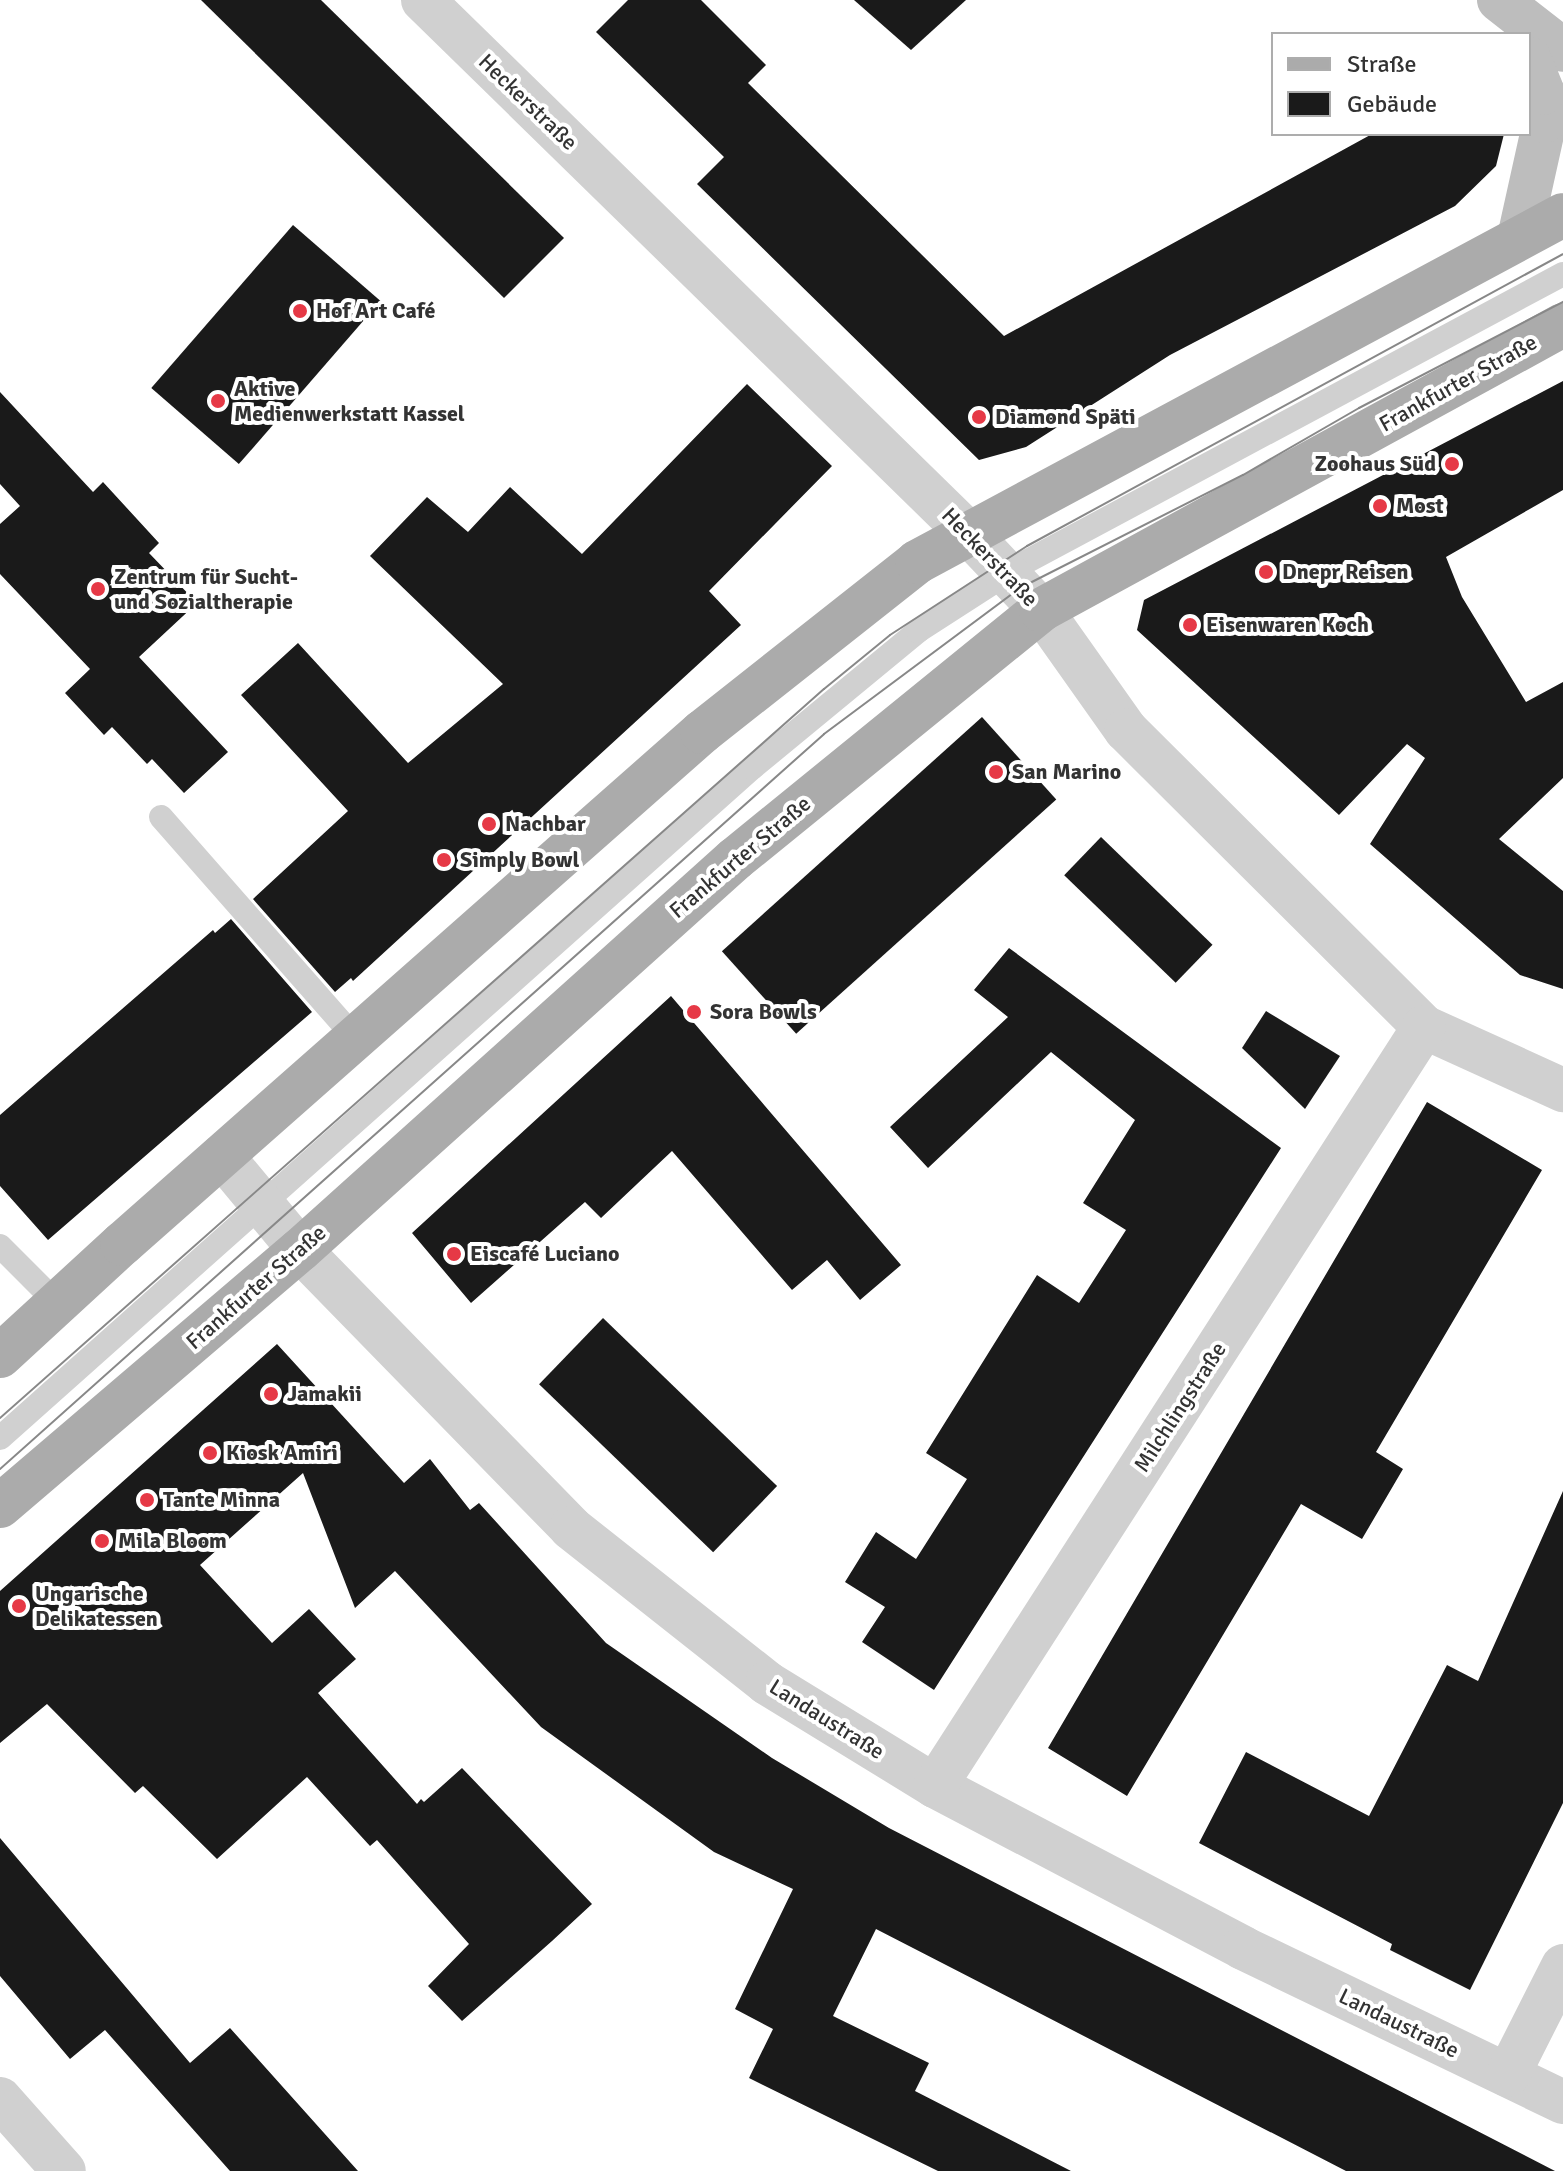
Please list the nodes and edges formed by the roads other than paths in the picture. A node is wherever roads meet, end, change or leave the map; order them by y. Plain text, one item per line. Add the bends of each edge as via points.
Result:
1 (423, 0) edge
2 (1509, 14) edge
3 (1563, 50) edge
4 (1531, 64) edge
5 (1563, 215) edge
6 (1519, 238) junction
7 (1563, 274) edge
8 (1563, 325) edge
9 (969, 534) junction
10 (1007, 574) junction
11 (1041, 610) junction
12 (161, 817) dead end
13 (1424, 1027) junction
14 (356, 1039) junction
15 (1563, 1090) edge
16 (222, 1156) junction
17 (262, 1204) junction
18 (0, 1246) edge
19 (300, 1250) junction
20 (59, 1305) junction
21 (0, 1356) edge
22 (0, 1438) edge
23 (0, 1506) edge
24 (935, 1786) junction
25 (1563, 1966) edge
26 (1508, 2075) junction
27 (0, 2099) edge
28 (1563, 2102) edge
29 (64, 2171) edge

1 - 9 street, Heckerstraße
2 - 3 main road
4 - 6 main road via 1543,93 1545,121
5 - 6 main road
6 - 9 main road
7 - 10 lane
8 - 11 main road, Frankfurter Straße
9 - 10 street, Heckerstraße
9 - 14 main road via 917,562 702,732
10 - 11 street, Heckerstraße
10 - 17 lane via 918,631 752,768
11 - 13 street, Heckerstraße via 1126,730
11 - 19 main road, Frankfurter Straße via 735,859
12 - 14 lane
13 - 15 street, Heckerstraße
13 - 24 street, Milchlingstraße
14 - 16 main road
16 - 17 street, Landaustraße
16 - 20 main road
17 - 19 street, Landaustraße
17 - 22 lane
18 - 20 lane
19 - 23 main road, Frankfurter Straße
19 - 24 street, Landaustraße via 571,1528 767,1683
20 - 21 main road
24 - 26 street, Landaustraße via 1243,1948
25 - 26 street
26 - 28 street, Landaustraße
27 - 29 street

